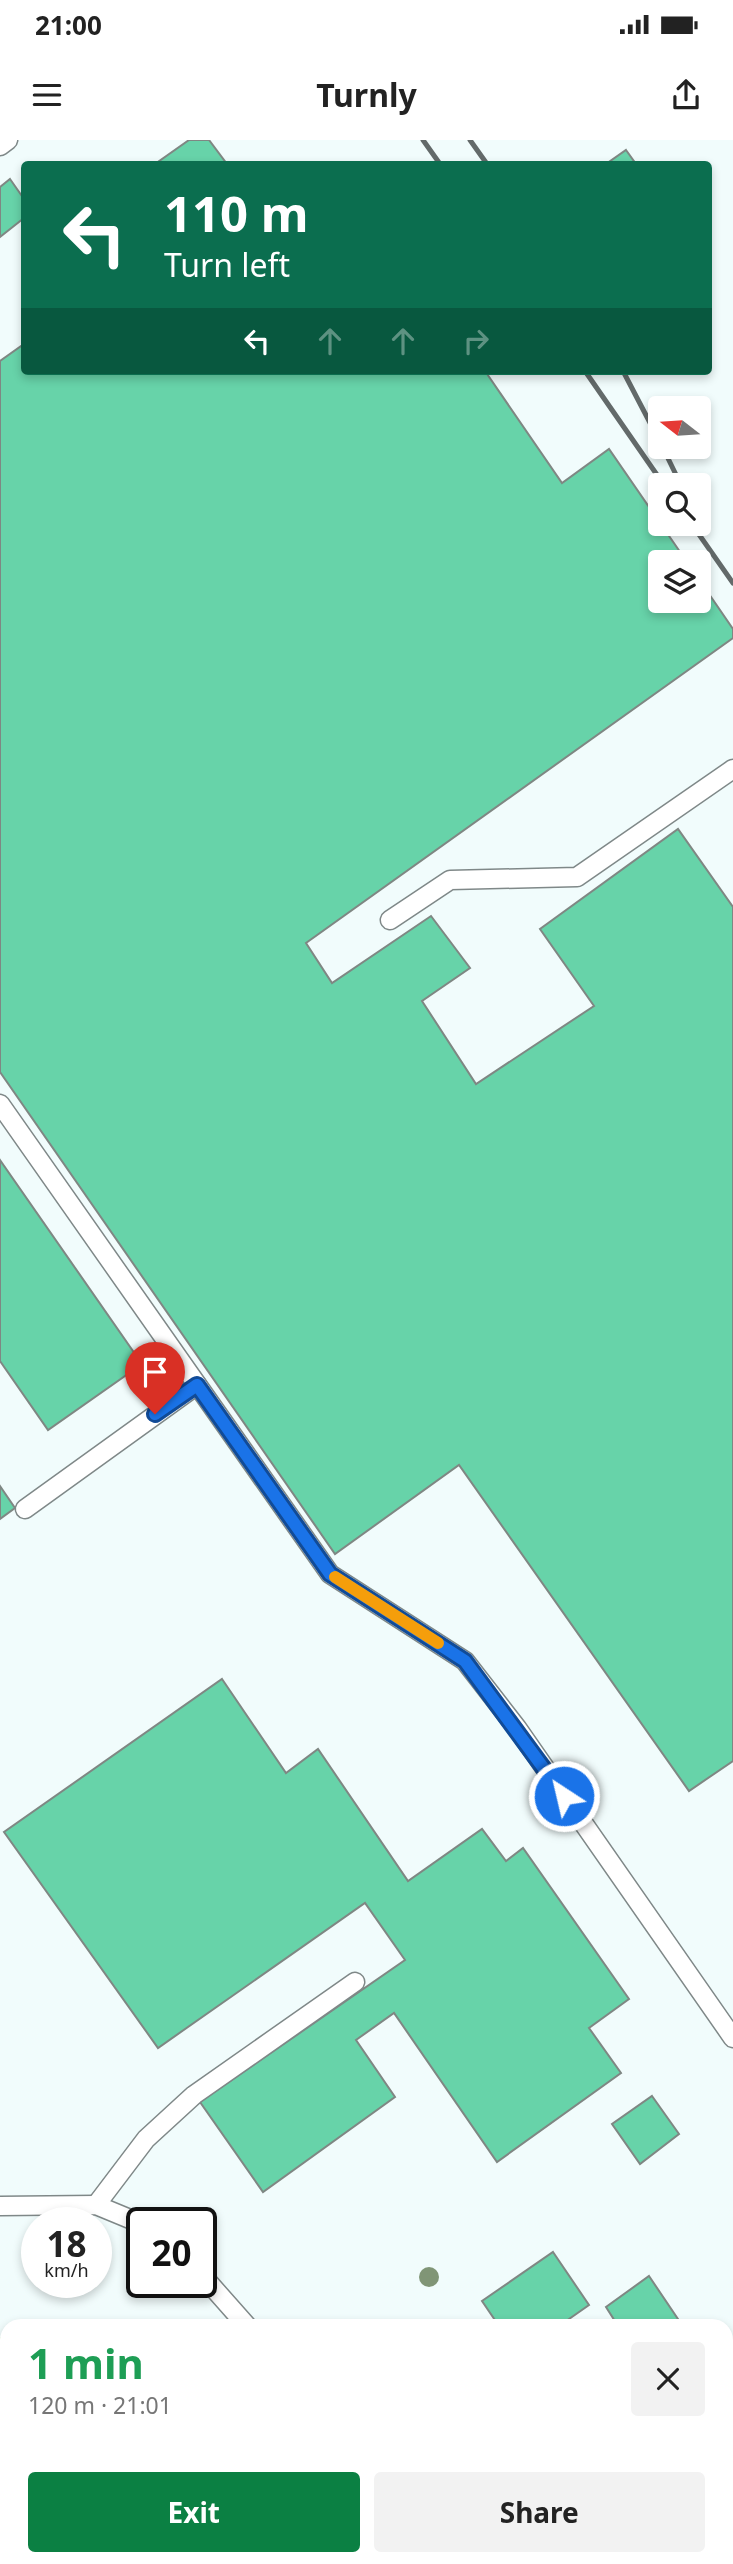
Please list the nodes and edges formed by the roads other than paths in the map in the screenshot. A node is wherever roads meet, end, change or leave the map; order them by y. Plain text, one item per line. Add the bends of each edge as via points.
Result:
1 (8, 140) edge
2 (0, 146) edge
3 (733, 769) edge
4 (390, 920) dead end
5 (0, 1104) edge
6 (197, 1385) junction
7 (25, 1508) dead end
8 (355, 1982) dead end
9 (733, 2038) edge
10 (96, 2205) junction
11 (0, 2206) edge
12 (126, 2217) edge
13 (217, 2292) edge
14 (241, 2319) edge

1 - 2 lane
3 - 4 lane via 577,877 450,880
5 - 6 lane
6 - 7 lane
6 - 9 lane via 330,1574 465,1661
8 - 10 lane via 194,2095 146,2139
10 - 11 lane
10 - 12 lane
13 - 14 lane

